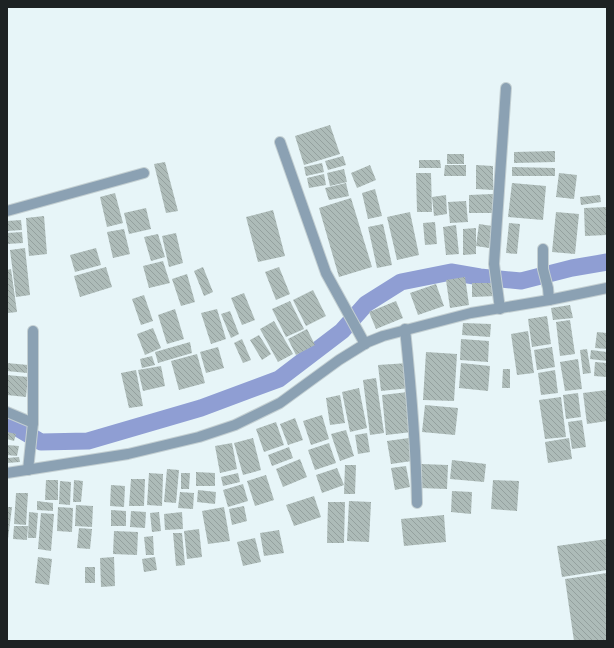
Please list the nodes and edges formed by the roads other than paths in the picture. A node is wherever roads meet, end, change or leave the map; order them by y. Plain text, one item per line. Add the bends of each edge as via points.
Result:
1 (506, 88) dead end
2 (280, 142) dead end
3 (144, 173) dead end
4 (7, 210) edge
5 (543, 249) dead end
6 (607, 288) edge
7 (549, 300) junction
8 (500, 309) junction
9 (405, 329) junction
10 (33, 331) dead end
11 (365, 344) junction
12 (7, 412) edge
13 (32, 426) junction
14 (28, 470) junction
15 (7, 473) edge
16 (417, 503) dead end

1 - 8 street via 495,270
2 - 11 street via 326,273
3 - 4 street
5 - 7 street via 543,269
6 - 7 street
7 - 8 street
8 - 9 street
9 - 11 street
9 - 16 street
10 - 13 street
11 - 14 street via 280,403 235,425 199,437 128,454
12 - 13 street
13 - 14 street
14 - 15 street

